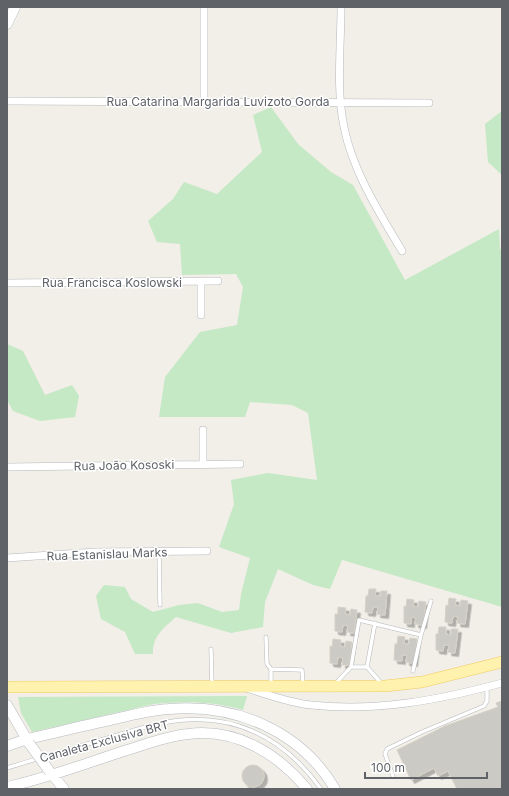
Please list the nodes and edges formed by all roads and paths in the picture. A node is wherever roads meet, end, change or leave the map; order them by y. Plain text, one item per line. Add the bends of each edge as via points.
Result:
1 (15, 7) edge
2 (204, 7) edge
3 (340, 7) edge
4 (7, 24) edge
5 (7, 100) edge
6 (204, 101) junction
7 (341, 102) junction
8 (428, 103) dead end
9 (402, 251) dead end
10 (201, 281) junction
11 (218, 281) dead end
12 (7, 283) edge
13 (201, 315) dead end
14 (203, 430) dead end
15 (203, 464) junction
16 (240, 464) dead end
17 (7, 467) edge
18 (207, 551) dead end
19 (159, 552) junction
20 (7, 558) edge
21 (432, 601) dead end
22 (160, 605) dead end
23 (375, 623) junction
24 (421, 635) junction
25 (266, 637) dead end
26 (211, 649) dead end
27 (502, 662) edge
28 (351, 667) junction
29 (366, 667) junction
30 (271, 669) junction
31 (413, 671) dead end
32 (502, 683) edge
33 (384, 686) junction
34 (7, 687) edge
35 (212, 687) junction
36 (243, 687) junction
37 (271, 687) junction
38 (303, 687) junction
39 (331, 687) junction
40 (487, 687) junction
41 (7, 705) edge
42 (28, 741) junction
43 (7, 746) edge
44 (7, 768) edge
45 (51, 773) junction
46 (394, 776) dead end
47 (7, 787) edge
48 (64, 789) edge
49 (307, 789) edge
50 (321, 789) edge
51 (335, 789) edge

1 - 4 street
2 - 6 street
3 - 7 street
5 - 6 street, Rua Catarina Margarida Luvizoto Gorda
6 - 7 street, Rua Catarina Margarida Luvizoto Gorda
7 - 8 street, Rua Catarina Margarida Luvizoto Gorda
7 - 9 street via 352,157
10 - 11 street, Rua Francisca Koslowski
10 - 12 street, Rua Francisca Koslowski
10 - 13 street
14 - 15 street
15 - 16 street, Rua João Kososki
15 - 17 street, Rua João Kososki
18 - 19 street, Rua Estanislau Marks
19 - 20 street, Rua Estanislau Marks via 95,552
19 - 22 lane
21 - 24 lane
23 - 24 lane
23 - 28 lane via 359,620
23 - 29 lane
24 - 31 lane
25 - 30 lane via 267,664
26 - 35 lane
27 - 33 main road via 422,682
28 - 29 lane
28 - 39 lane
29 - 33 lane
30 - 37 lane
30 - 38 lane via 302,670
32 - 40 street
33 - 39 main road
34 - 35 main road
35 - 36 main road
36 - 37 main road
36 - 40 street via 294,702 325,706 412,704
37 - 38 main road
38 - 39 main road
40 - 46 lane via 487,701 484,706 387,749 385,754
41 - 42 street
42 - 43 street
42 - 45 street, bridge
42 - 51 street via 154,710 189,708 224,712 252,720 284,735 316,762
44 - 50 lane, Canaleta Exclusiva BRT via 147,727 185,720 205,721 240,726 271,740 300,763
45 - 47 street
45 - 48 street
45 - 49 street via 166,738 208,733 224,735 260,747 287,767

